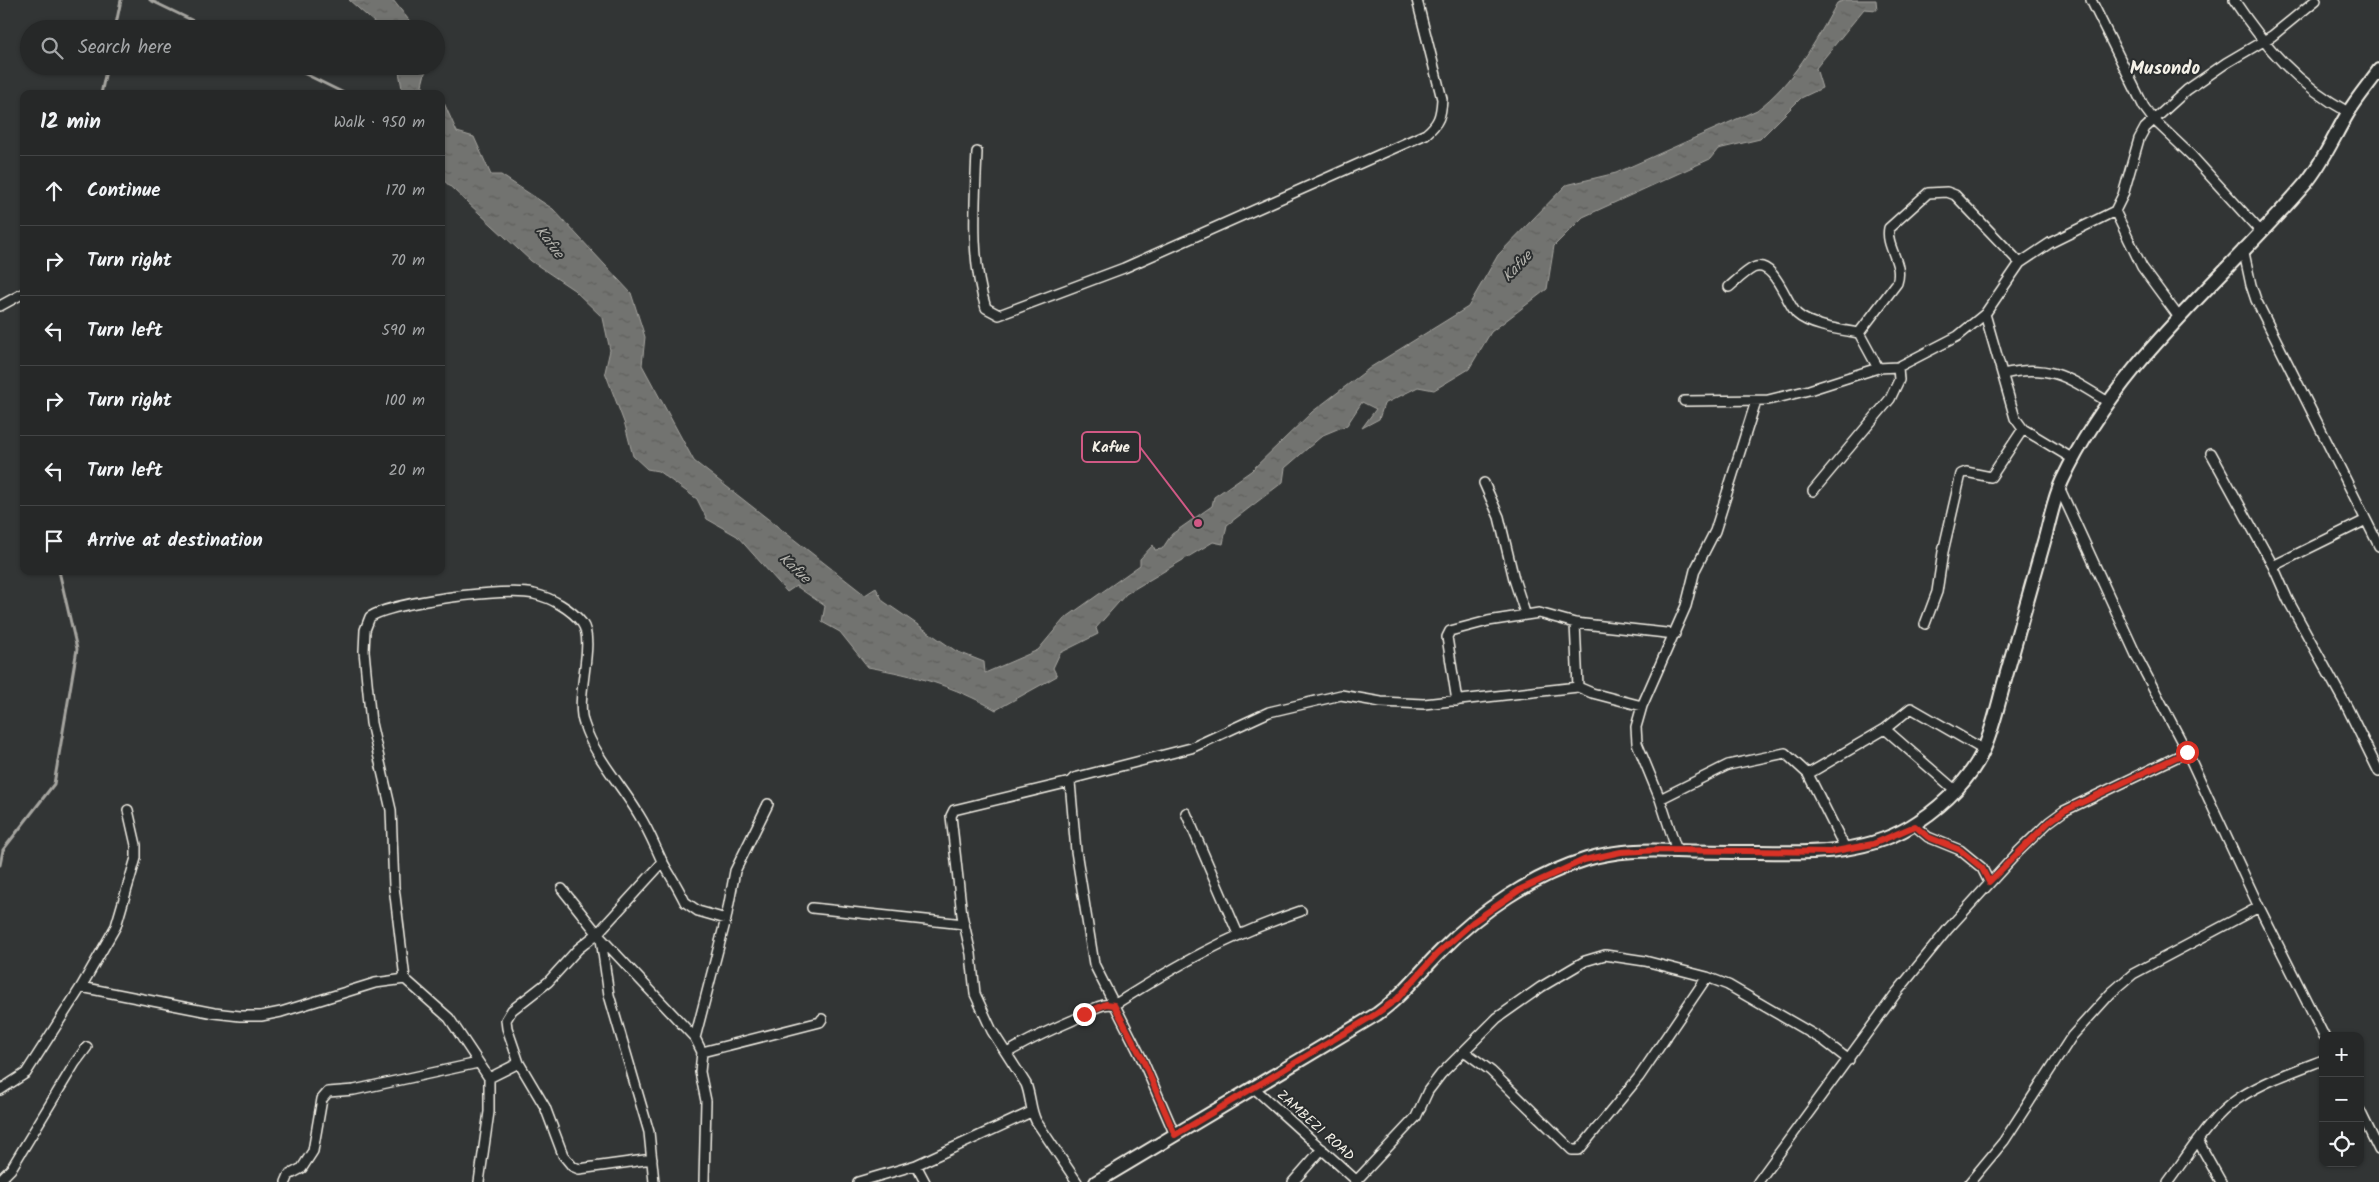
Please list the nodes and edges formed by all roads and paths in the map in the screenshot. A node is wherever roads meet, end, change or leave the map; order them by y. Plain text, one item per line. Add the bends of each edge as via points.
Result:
1 (1417, 0) edge
2 (2091, 0) edge
3 (2234, 0) edge
4 (2316, 0) edge
5 (2264, 41) junction
6 (2379, 70) edge
7 (2348, 112) junction
8 (2153, 120) junction
9 (977, 152) dead end
10 (2115, 212) junction
11 (2261, 232) junction
12 (2243, 248) junction
13 (2020, 263) junction
14 (1729, 287) dead end
15 (20, 295) edge
16 (0, 306) edge
17 (1985, 314) junction
18 (2178, 316) junction
19 (1859, 333) junction
20 (1898, 367) junction
21 (1878, 368) junction
22 (2002, 374) junction
23 (1684, 401) dead end
24 (1756, 401) junction
25 (2108, 402) junction
26 (2023, 429) junction
27 (2211, 454) dead end
28 (2073, 459) junction
29 (1484, 482) dead end
30 (2060, 487) junction
31 (1813, 491) dead end
32 (2366, 520) junction
33 (2379, 546) edge
34 (2273, 566) junction
35 (1525, 613) junction
36 (1575, 623) junction
37 (1925, 624) dead end
38 (1675, 634) junction
39 (1578, 686) junction
40 (1457, 700) junction
41 (1642, 706) junction
42 (1884, 729) junction
43 (1984, 750) junction
44 (2187, 752) junction
45 (2379, 772) edge
46 (1808, 774) junction
47 (1070, 782) junction
48 (1955, 790) junction
49 (1660, 799) junction
50 (768, 804) dead end
51 (128, 810) dead end
52 (1186, 813) dead end
53 (1912, 826) junction
54 (1846, 850) junction
55 (1677, 851) junction
56 (663, 862) junction
57 (1989, 882) junction
58 (562, 889) dead end
59 (2260, 907) junction
60 (812, 908) dead end
61 (1301, 911) dead end
62 (726, 919) junction
63 (964, 924) junction
64 (1238, 934) junction
65 (600, 936) junction
66 (1707, 977) junction
67 (405, 979) junction
68 (81, 987) junction
69 (1114, 1005) junction
70 (822, 1019) dead end
71 (2322, 1032) edge
72 (695, 1038) junction
73 (87, 1047) dead end
74 (1464, 1051) junction
75 (702, 1052) junction
76 (1007, 1053) junction
77 (1849, 1060) junction
78 (478, 1062) junction
79 (2319, 1062) edge
80 (519, 1063) junction
81 (489, 1078) junction
82 (1254, 1088) junction
83 (0, 1090) edge
84 (1031, 1112) junction
85 (2364, 1119) edge
86 (1175, 1135) junction
87 (2198, 1141) junction
88 (1322, 1149) junction
89 (2379, 1150) edge
90 (652, 1159) junction
91 (916, 1165) junction
92 (0, 1180) edge
93 (1358, 1181) edge
94 (286, 1182) edge
95 (479, 1182) edge
96 (654, 1182) edge
97 (704, 1182) edge
98 (858, 1182) edge
99 (925, 1182) edge
100 (1077, 1182) edge
101 (1096, 1182) edge
102 (1293, 1182) edge
103 (1758, 1182) edge
104 (1970, 1182) edge
105 (2168, 1182) edge
106 (2221, 1182) edge

1 - 9 street via 1442,99 1437,124 1426,134 1124,268 999,315 986,308 980,292 974,227
2 - 8 street
3 - 5 street
4 - 5 street
5 - 7 street via 2309,88
5 - 8 street via 2187,90
6 - 7 street
7 - 11 street via 2309,180
8 - 10 street via 2139,138 2124,195
8 - 11 street via 2191,155
10 - 13 street via 2050,243
10 - 18 street via 2142,267
11 - 12 street
12 - 18 street
12 - 32 street via 2256,300
13 - 17 street
13 - 19 street via 1955,195 1928,193 1889,228 1888,239 1900,274 1897,283
14 - 19 street via 1753,268 1767,268 1797,314 1834,329
15 - 16 street
17 - 20 street via 1958,336
17 - 22 street
18 - 25 street
19 - 21 street
20 - 21 street
20 - 31 street via 1899,380 1890,399
21 - 24 street via 1809,390
22 - 25 street via 2025,369 2045,371 2065,377
22 - 26 street via 2010,407
23 - 24 street
24 - 38 street via 1721,514 1695,570
25 - 28 street
26 - 28 street
26 - 37 street via 1992,477 1961,474 1937,592
27 - 34 street
28 - 30 street
29 - 35 street via 1500,517
30 - 43 street
30 - 44 street via 2137,657
32 - 33 street
32 - 34 street
34 - 45 street
35 - 36 street via 1550,615
35 - 40 street via 1448,633
36 - 38 street
36 - 39 street
38 - 41 street
39 - 40 street
39 - 41 street via 1592,693
40 - 47 street via 1414,704 1341,695 1303,702 1269,712 1191,748 1074,778
41 - 49 street via 1636,727 1637,743
42 - 43 street via 1913,708
42 - 46 street
42 - 48 street
43 - 48 street
44 - 57 street via 2064,811
44 - 59 street
46 - 49 street via 1788,755 1780,754 1728,766
46 - 54 street
47 - 63 street via 954,810
47 - 69 street via 1091,955
48 - 53 street
49 - 55 street
50 - 62 street via 735,870
51 - 68 street via 136,845 135,865 116,926
52 - 64 street
53 - 54 street via 1873,844
53 - 57 street via 1928,837 1960,850 1982,868
54 - 55 street via 1810,853
55 - 82 street via 1603,855 1566,867 1521,889 1460,931 1388,1006
56 - 62 street via 689,906
56 - 65 street
56 - 67 street via 640,815 597,752 583,723 581,700 586,633 580,621 569,611 533,593 512,592 419,602 374,614 367,621 364,652 371,723 391,810 394,887
57 - 77 street via 1897,992
58 - 65 street
59 - 71 street
59 - 104 street via 2133,974 2111,993 2072,1036 1999,1147
60 - 63 street
61 - 64 street
62 - 72 street
63 - 76 street via 978,1004
64 - 69 street via 1176,966
65 - 72 street
65 - 80 street via 578,949 548,982 509,1014 507,1028
65 - 90 street via 609,995 644,1112
66 - 74 street via 1645,961 1605,955 1585,961 1497,1018
66 - 74 street via 1639,1077 1579,1150 1572,1150 1491,1071
66 - 77 street via 1746,994 1823,1040
67 - 68 street via 375,982 280,1012 254,1016 214,1013
67 - 78 street via 449,1018
68 - 83 street via 26,1073
69 - 76 street via 1097,1008 1041,1033
69 - 86 street via 1143,1060
70 - 75 street
72 - 75 street
73 - 92 street via 11,1169
74 - 93 street via 1435,1082 1416,1116
75 - 97 street via 700,1072 706,1120
76 - 84 street via 1026,1084
77 - 103 street
78 - 81 street
78 - 94 street via 354,1090 328,1092 322,1099 313,1151 302,1168 289,1175
79 - 87 street via 2263,1084 2238,1098
80 - 81 street
80 - 90 street via 545,1107 563,1155 572,1166 579,1169
81 - 95 street via 488,1120
82 - 86 street
82 - 88 street, ZAMBEZI ROAD
84 - 91 street
84 - 100 street
85 - 89 street
86 - 101 street
87 - 105 street
87 - 106 street
88 - 93 street, ZAMBEZI ROAD
88 - 102 street
90 - 96 street
91 - 98 street
91 - 99 street

